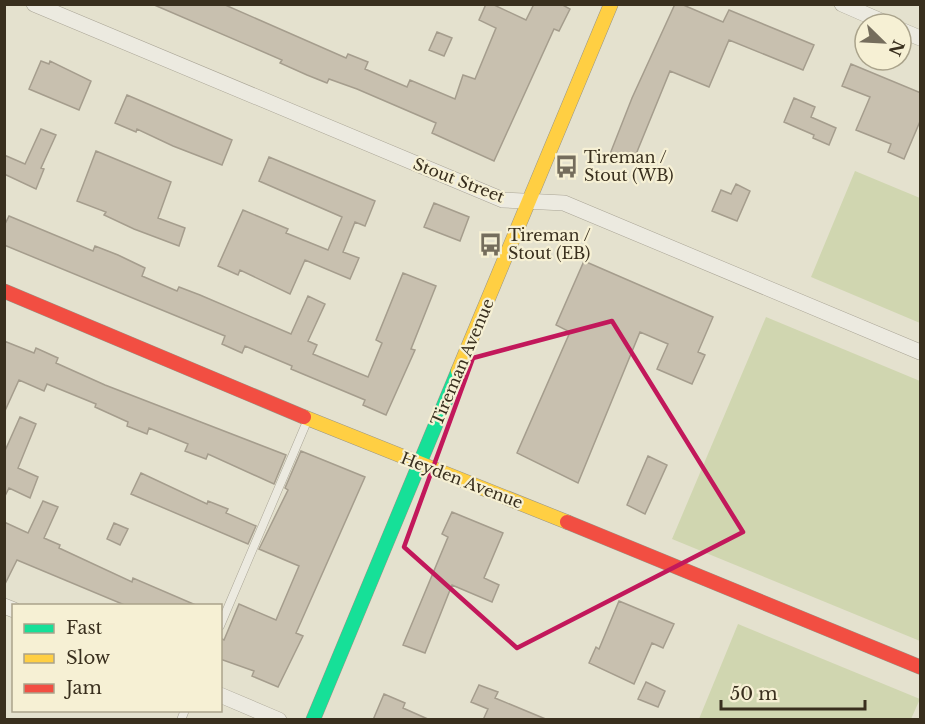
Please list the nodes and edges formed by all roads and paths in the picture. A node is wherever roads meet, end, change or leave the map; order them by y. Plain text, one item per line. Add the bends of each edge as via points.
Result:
1 (34, 4) edge
2 (611, 4) edge
3 (842, 4) edge
4 (860, 12) edge
5 (529, 202) junction
6 (4, 291) edge
7 (921, 352) edge
8 (308, 417) junction
9 (420, 464) junction
10 (222, 621) edge
11 (921, 667) edge
12 (222, 696) edge
13 (279, 720) edge
14 (313, 720) edge

1 - 5 street, Stout Street via 503,200
2 - 5 street, Tireman Avenue
3 - 4 street
5 - 7 street, Stout Street via 564,203
5 - 9 street, Tireman Avenue
6 - 8 street, Heyden Avenue
8 - 9 street, Heyden Avenue
8 - 10 lane
9 - 11 street, Heyden Avenue
9 - 14 street, Tireman Avenue
12 - 13 street

